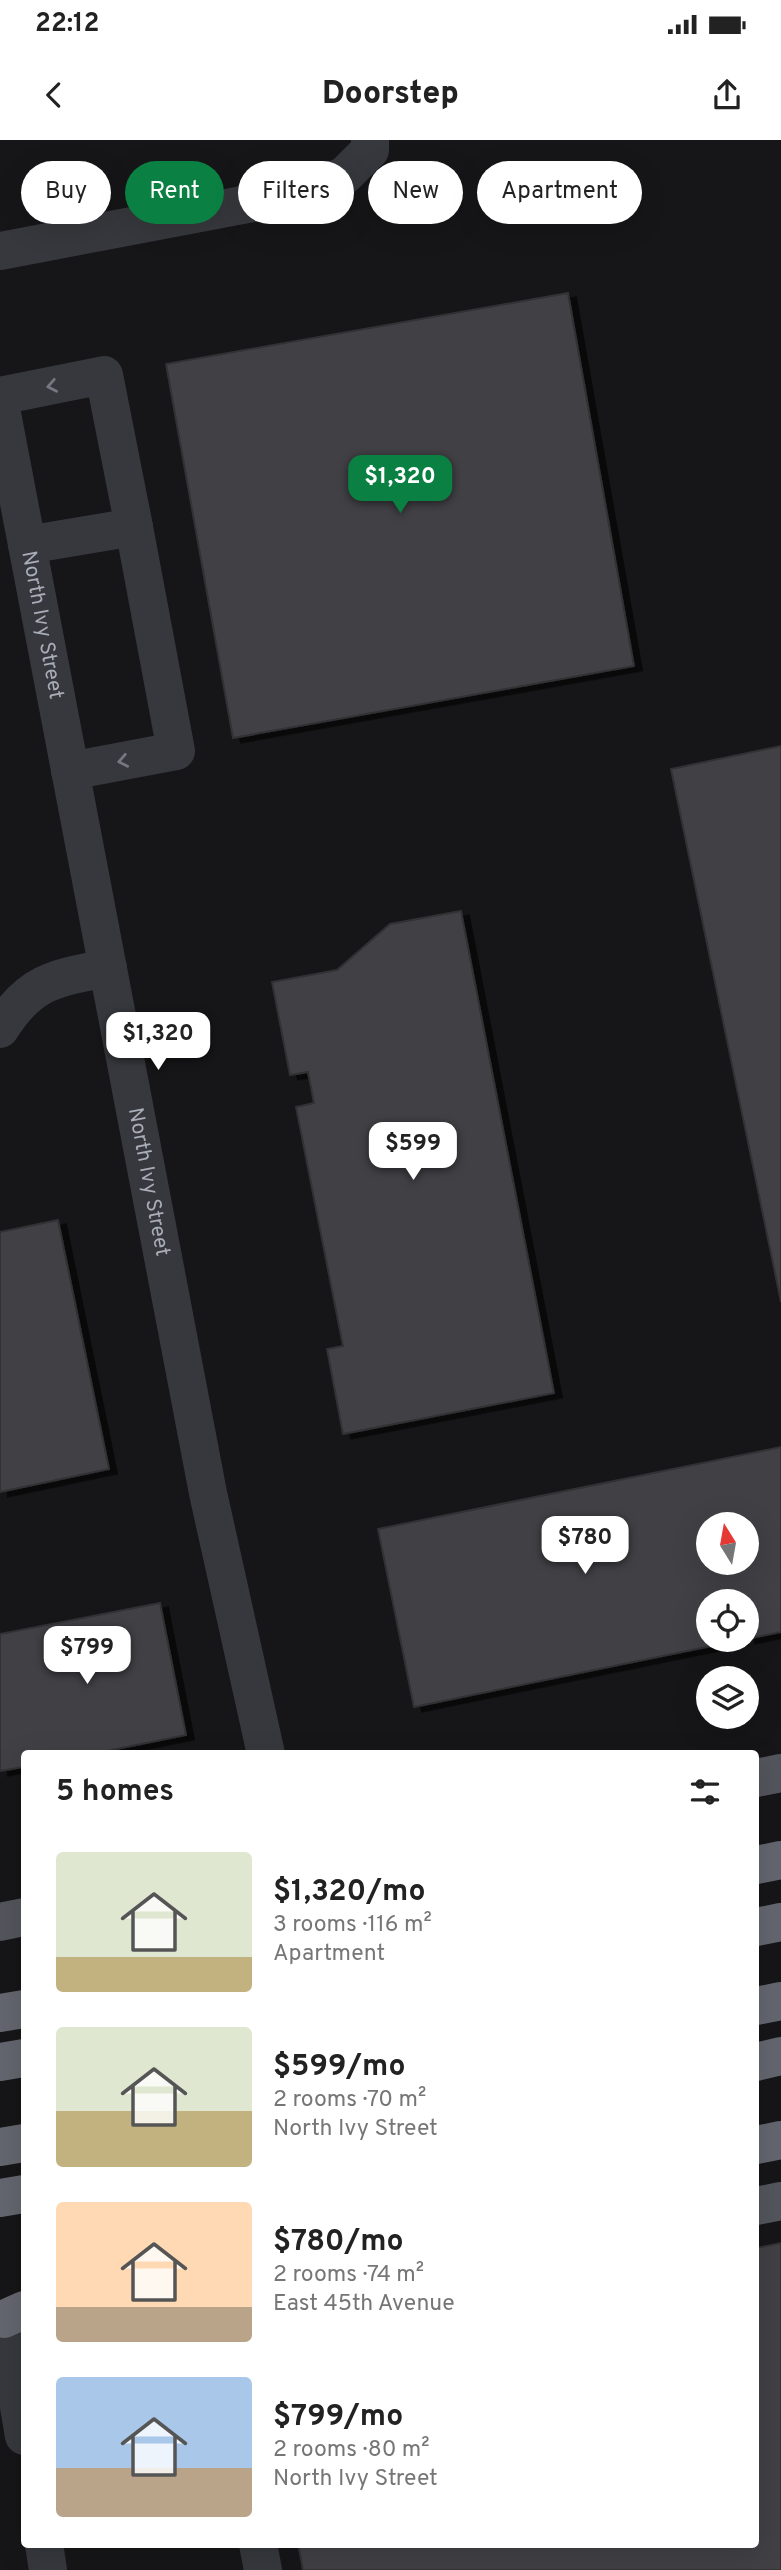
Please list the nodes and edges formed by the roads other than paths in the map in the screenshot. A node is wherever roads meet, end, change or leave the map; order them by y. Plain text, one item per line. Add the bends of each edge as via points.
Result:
1 (370, 140) edge
2 (0, 251) edge
3 (1, 415) edge
4 (134, 527) junction
5 (27, 545) junction
6 (70, 771) junction
7 (108, 968) junction
8 (0, 1029) edge
9 (265, 1750) edge
10 (781, 1773) edge
11 (759, 1777) edge
12 (781, 1860) edge
13 (759, 1864) edge
14 (21, 1918) edge
15 (0, 1922) edge
16 (781, 1922) edge
17 (759, 1926) edge
18 (781, 2001) edge
19 (759, 2005) edge
20 (21, 2010) edge
21 (0, 2013) edge
22 (21, 2021) edge
23 (0, 2024) edge
24 (781, 2057) edge
25 (21, 2058) edge
26 (0, 2062) edge
27 (759, 2062) edge
28 (781, 2140) edge
29 (21, 2144) edge
30 (759, 2144) edge
31 (0, 2147) edge
32 (21, 2194) edge
33 (0, 2198) edge
34 (781, 2201) edge
35 (759, 2205) edge
36 (13, 2316) edge
37 (21, 2403) edge
38 (45, 2548) edge
39 (259, 2548) edge
40 (48, 2570) edge
41 (263, 2570) edge

1 - 2 street via 370,150 345,175 305,193
4 -> 3 street via 104,375
3 - 5 street, North Ivy Street
4 - 5 street
4 -> 6 street via 176,751
5 - 6 street, North Ivy Street
6 - 7 street, North Ivy Street
7 - 8 street via 55,978 29,991
7 - 9 street, North Ivy Street via 208,1493
10 - 11 main road
12 - 13 highway
14 - 15 main road
16 - 17 highway
18 - 19 highway
20 - 21 highway
22 - 23 highway
24 - 27 highway
25 - 26 highway
28 - 30 highway
29 - 31 highway
32 - 33 highway
34 - 35 main road
36 - 37 street
38 - 40 street
39 - 41 street

